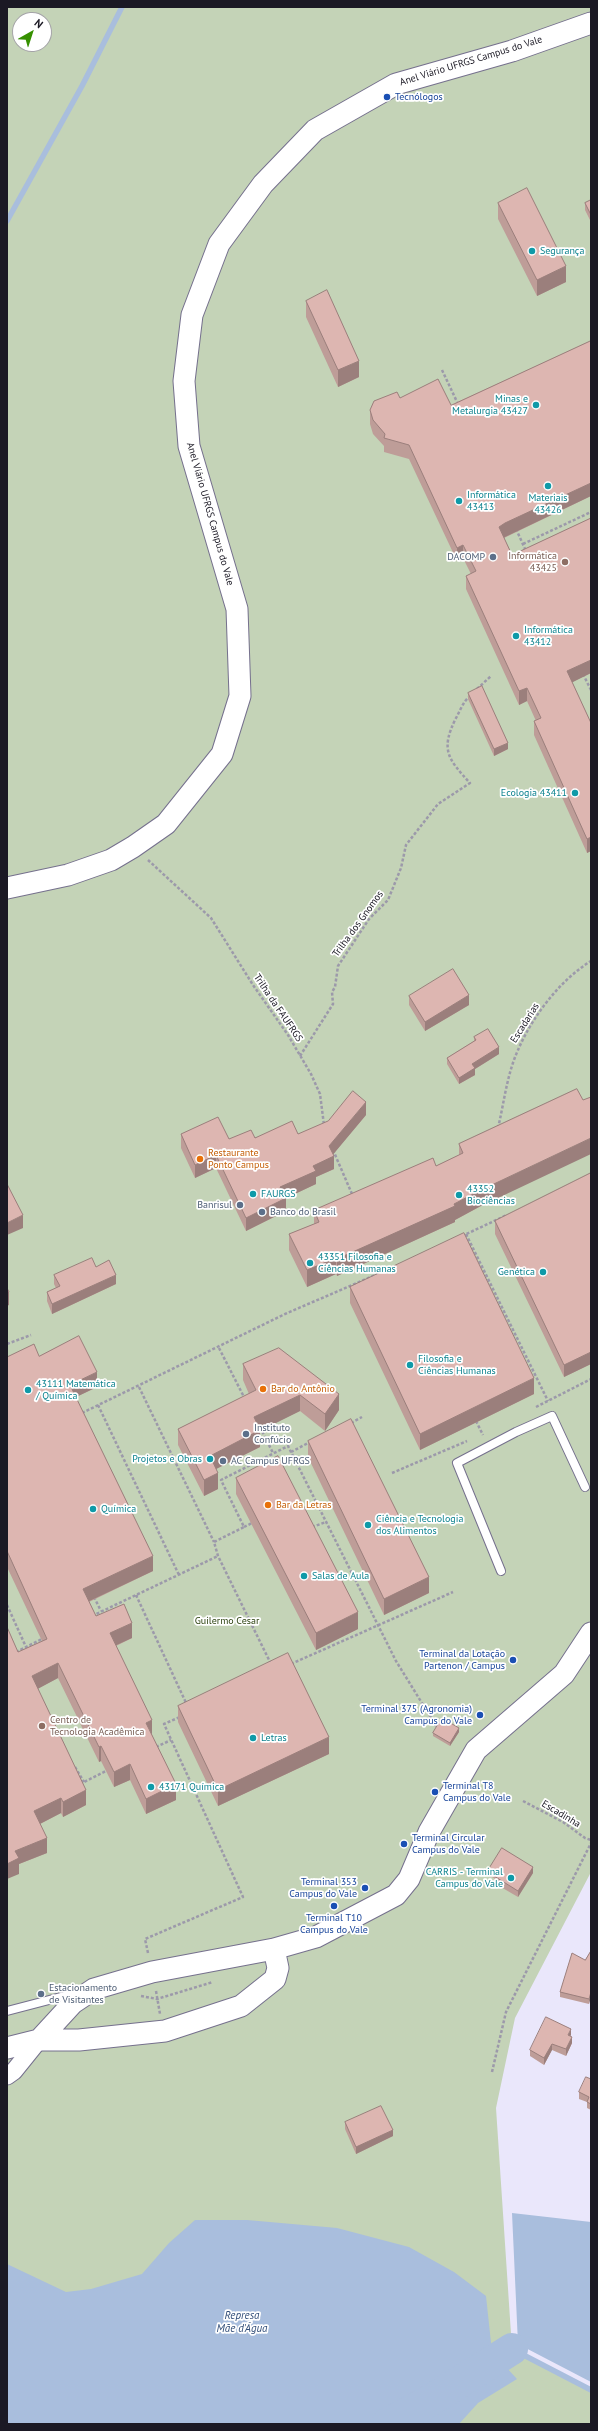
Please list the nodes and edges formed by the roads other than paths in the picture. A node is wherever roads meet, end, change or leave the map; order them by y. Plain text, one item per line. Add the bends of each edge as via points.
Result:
1 (591, 23) edge
2 (7, 888) edge
3 (585, 1488) dead end
4 (501, 1571) dead end
5 (591, 1633) edge
6 (274, 1949) junction
7 (94, 1988) junction
8 (7, 2011) edge
9 (39, 2040) junction
10 (7, 2048) edge
11 (7, 2076) edge

1 - 2 street, Anel Viário UFRGS Campus do Vale via 512,51 396,84 315,130 263,184 220,244 192,315 184,381 189,446 237,609 240,696 222,754 166,824 133,847 111,860 68,875
3 - 4 lane via 552,1416 457,1463
5 - 6 street via 564,1674 476,1750 429,1832 409,1879 396,1895 316,1937
6 - 7 street via 152,1972
6 - 9 street via 278,1968 275,1979 241,2006 165,2032 79,2040
7 - 8 lane
7 - 9 street via 73,2003
9 - 10 street
9 - 11 street

